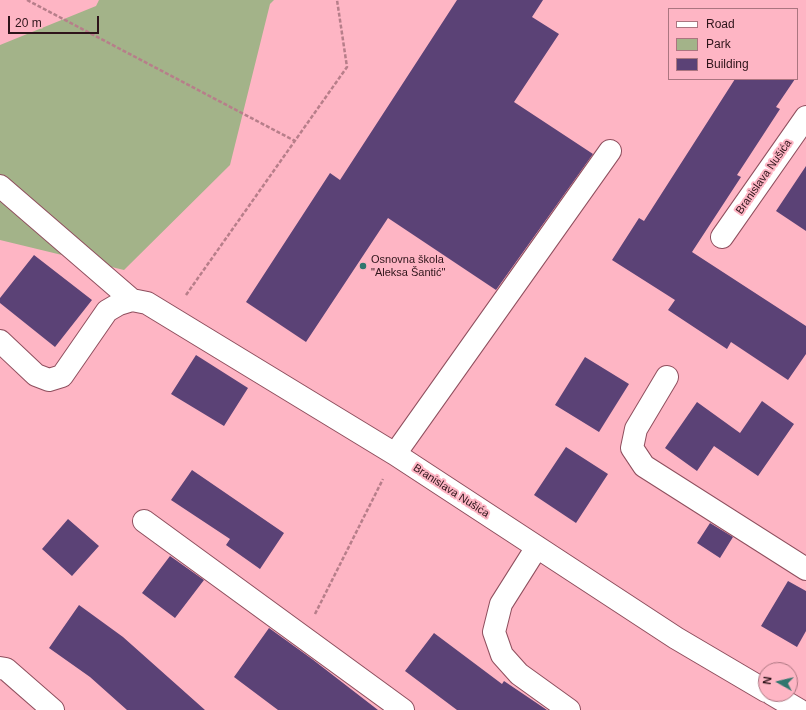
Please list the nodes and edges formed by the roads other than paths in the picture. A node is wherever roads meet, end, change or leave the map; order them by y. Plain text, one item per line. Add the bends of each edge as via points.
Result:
1 (806, 117) edge
2 (610, 151) dead end
3 (0, 186) edge
4 (722, 237) dead end
5 (132, 300) junction
6 (0, 341) edge
7 (668, 377) dead end
8 (396, 454) junction
9 (144, 521) dead end
10 (537, 547) junction
11 (806, 569) edge
12 (0, 668) edge
13 (758, 686) edge
14 (786, 702) edge
15 (53, 710) edge
16 (403, 710) edge
17 (569, 710) edge
18 (799, 710) edge

1 - 4 street, Branislava Nušića
2 - 8 street
3 - 5 street
5 - 6 street via 107,311 62,376 49,380 36,375
5 - 8 street, Branislava Nušića via 147,303
7 - 11 street via 636,429 632,448 644,466
8 - 10 street, Branislava Nušića
9 - 16 street
10 - 13 street, Branislava Nušića via 676,638
10 - 17 street via 501,604 494,632 502,655 519,674
12 - 15 street via 6,669
14 - 18 street

